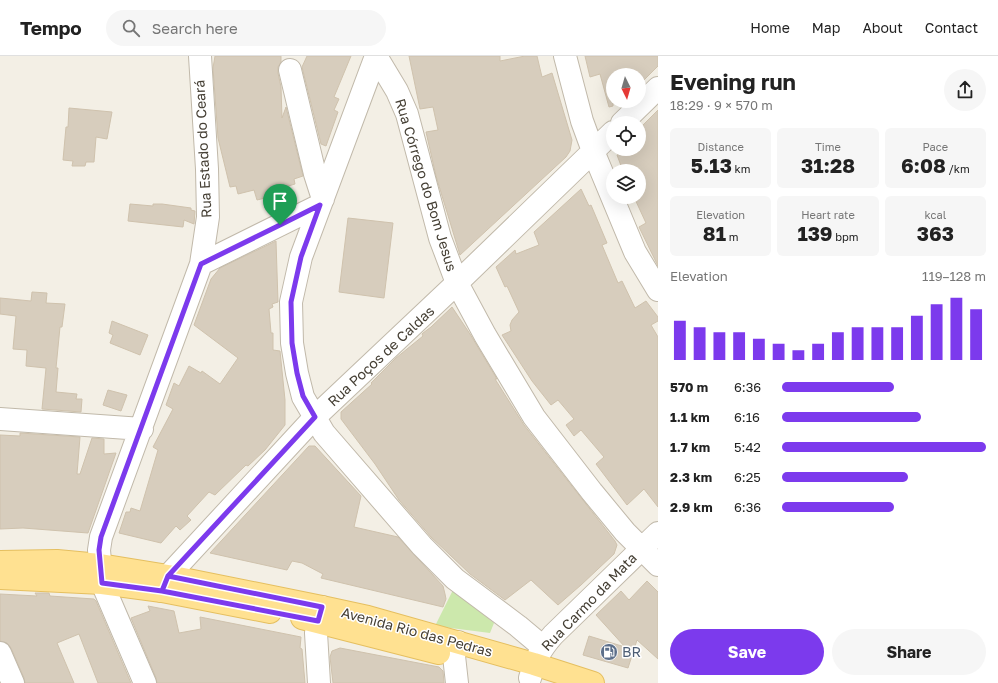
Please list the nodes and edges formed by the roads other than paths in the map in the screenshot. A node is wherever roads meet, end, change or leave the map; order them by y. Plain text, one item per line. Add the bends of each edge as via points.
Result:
1 (200, 56) edge
2 (376, 56) edge
3 (565, 56) edge
4 (290, 70) dead end
5 (658, 88) edge
6 (629, 116) edge
7 (606, 139) edge
8 (593, 151) junction
9 (321, 202) junction
10 (201, 264) junction
11 (655, 278) edge
12 (458, 283) junction
13 (315, 417) junction
14 (0, 419) edge
15 (142, 429) junction
16 (658, 533) edge
17 (641, 548) junction
18 (0, 562) edge
19 (658, 565) edge
20 (101, 574) junction
21 (0, 578) edge
22 (165, 584) junction
23 (320, 614) junction
24 (456, 649) junction
25 (0, 653) edge
26 (539, 668) edge
27 (13, 683) edge
28 (145, 683) edge
29 (319, 683) edge
30 (457, 683) edge
31 (593, 683) edge

1 - 10 street, Rua Estado do Ceará via 208,217
2 - 9 street
2 - 12 street, Rua Córrego do Bom Jesus via 397,91 407,114 440,238
3 - 8 street via 582,121
4 - 9 street
5 - 6 street
7 - 8 street, Rua Poços de Caldas
8 - 11 street via 635,252
8 - 12 street, Rua Poços de Caldas
9 - 10 street
9 - 13 street via 301,257 291,302 292,343 297,373 303,396
10 - 15 street, Rua Estado do Ceará
12 - 13 street, Rua Poços de Caldas
12 - 17 street, Rua Córrego do Bom Jesus via 485,335 534,417 592,492
13 - 22 street, Rua Poços de Caldas
13 - 26 street via 324,433 422,546 455,579 518,626
14 - 15 street
15 - 20 street, Rua Estado do Ceará via 101,537
16 - 17 street, Rua Carmo da Mata
17 - 19 street, Rua Córrego do Bom Jesus
17 - 26 street, Rua Carmo da Mata via 553,635
18 - 20 main road, Avenida Rio das Pedras via 57,561
20 - 21 main road, Avenida Rio das Pedras
20 - 22 main road, Avenida Rio das Pedras
20 - 28 street
22 - 23 main road, Avenida Rio das Pedras
23 - 24 main road, Avenida Rio das Pedras
23 - 29 street via 316,633
24 - 26 main road, Avenida Rio das Pedras
24 - 30 street
25 - 27 street
26 - 31 main road, Avenida Rio das Pedras

